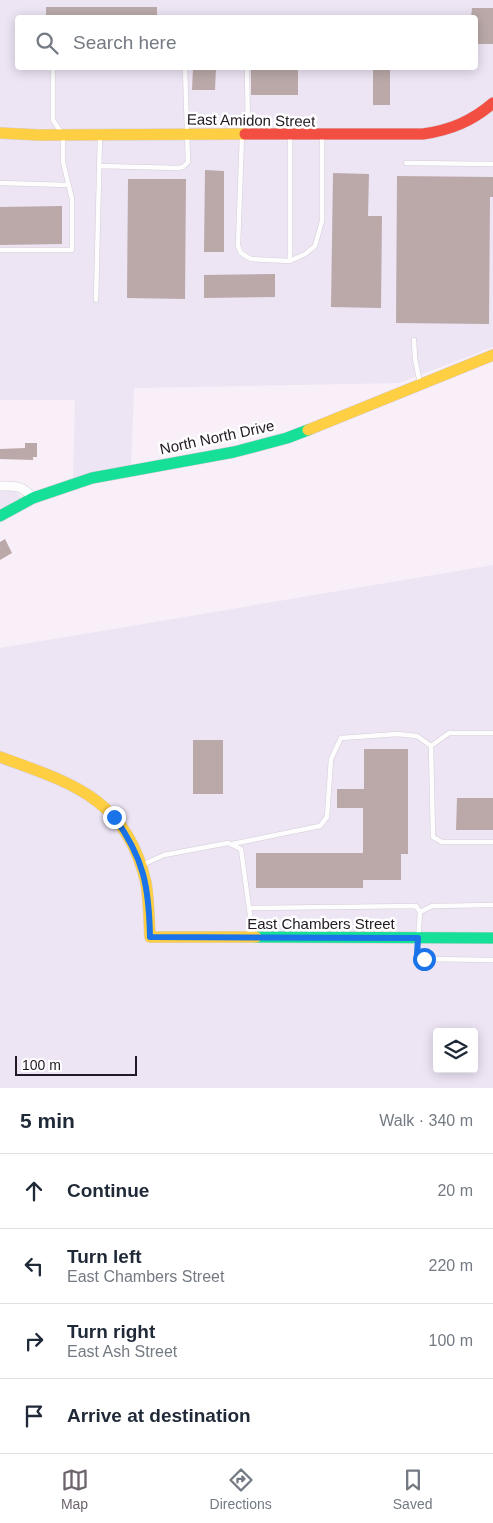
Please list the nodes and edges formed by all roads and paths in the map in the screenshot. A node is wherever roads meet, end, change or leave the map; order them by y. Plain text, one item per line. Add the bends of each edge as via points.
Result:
1 (53, 70) edge
2 (185, 70) edge
3 (247, 70) edge
4 (493, 103) edge
5 (0, 132) edge
6 (187, 134) junction
7 (63, 135) junction
8 (100, 135) junction
9 (245, 135) junction
10 (290, 135) junction
11 (322, 135) junction
12 (406, 163) dead end
13 (493, 164) edge
14 (99, 166) junction
15 (0, 183) edge
16 (68, 185) junction
17 (0, 250) edge
18 (290, 262) junction
19 (96, 300) dead end
20 (414, 340) dead end
21 (493, 355) edge
22 (420, 384) junction
23 (0, 486) edge
24 (33, 498) junction
25 (0, 516) edge
26 (493, 733) edge
27 (431, 746) junction
28 (0, 757) edge
29 (493, 842) edge
30 (232, 844) junction
31 (140, 865) junction
32 (493, 905) edge
33 (250, 908) junction
34 (420, 912) junction
35 (253, 937) junction
36 (418, 938) junction
37 (493, 938) edge
38 (493, 960) edge

1 - 7 lane via 53,120
2 - 6 lane
3 - 9 lane
4 - 11 street, East Amidon Street via 464,124 433,133
5 - 7 street, East Amidon Street
6 - 8 street, East Amidon Street
6 - 9 street, East Amidon Street
6 - 14 lane via 188,162 183,167
7 - 8 street, East Amidon Street
7 - 16 lane via 63,162
8 - 14 lane
9 - 10 street, East Amidon Street
9 - 18 lane via 238,246 251,259
10 - 11 street, East Amidon Street
10 - 18 lane
11 - 18 lane via 322,221 315,246
12 - 13 lane
14 - 19 lane
15 - 16 lane
16 - 17 lane via 72,199 72,250
20 - 22 lane via 414,359
21 - 22 street, North North Drive
22 - 24 street, North North Drive via 265,444 92,478
23 - 24 street via 26,489
24 - 25 street, North North Drive
26 - 27 lane via 449,733
27 - 29 lane via 434,837 442,842
27 - 30 lane via 417,736 397,734 341,738 331,759 327,817 320,826
28 - 31 street via 48,774 102,804 122,829
30 - 31 lane via 228,842 164,855
30 - 33 lane via 241,849
31 - 35 street, East Chambers Street via 148,898 150,937
32 - 34 lane via 432,906
33 - 34 lane via 416,906
33 - 35 lane
34 - 36 lane
35 - 36 street, East Chambers Street
36 - 37 street, East Chambers Street
36 - 38 lane via 417,955 424,959

